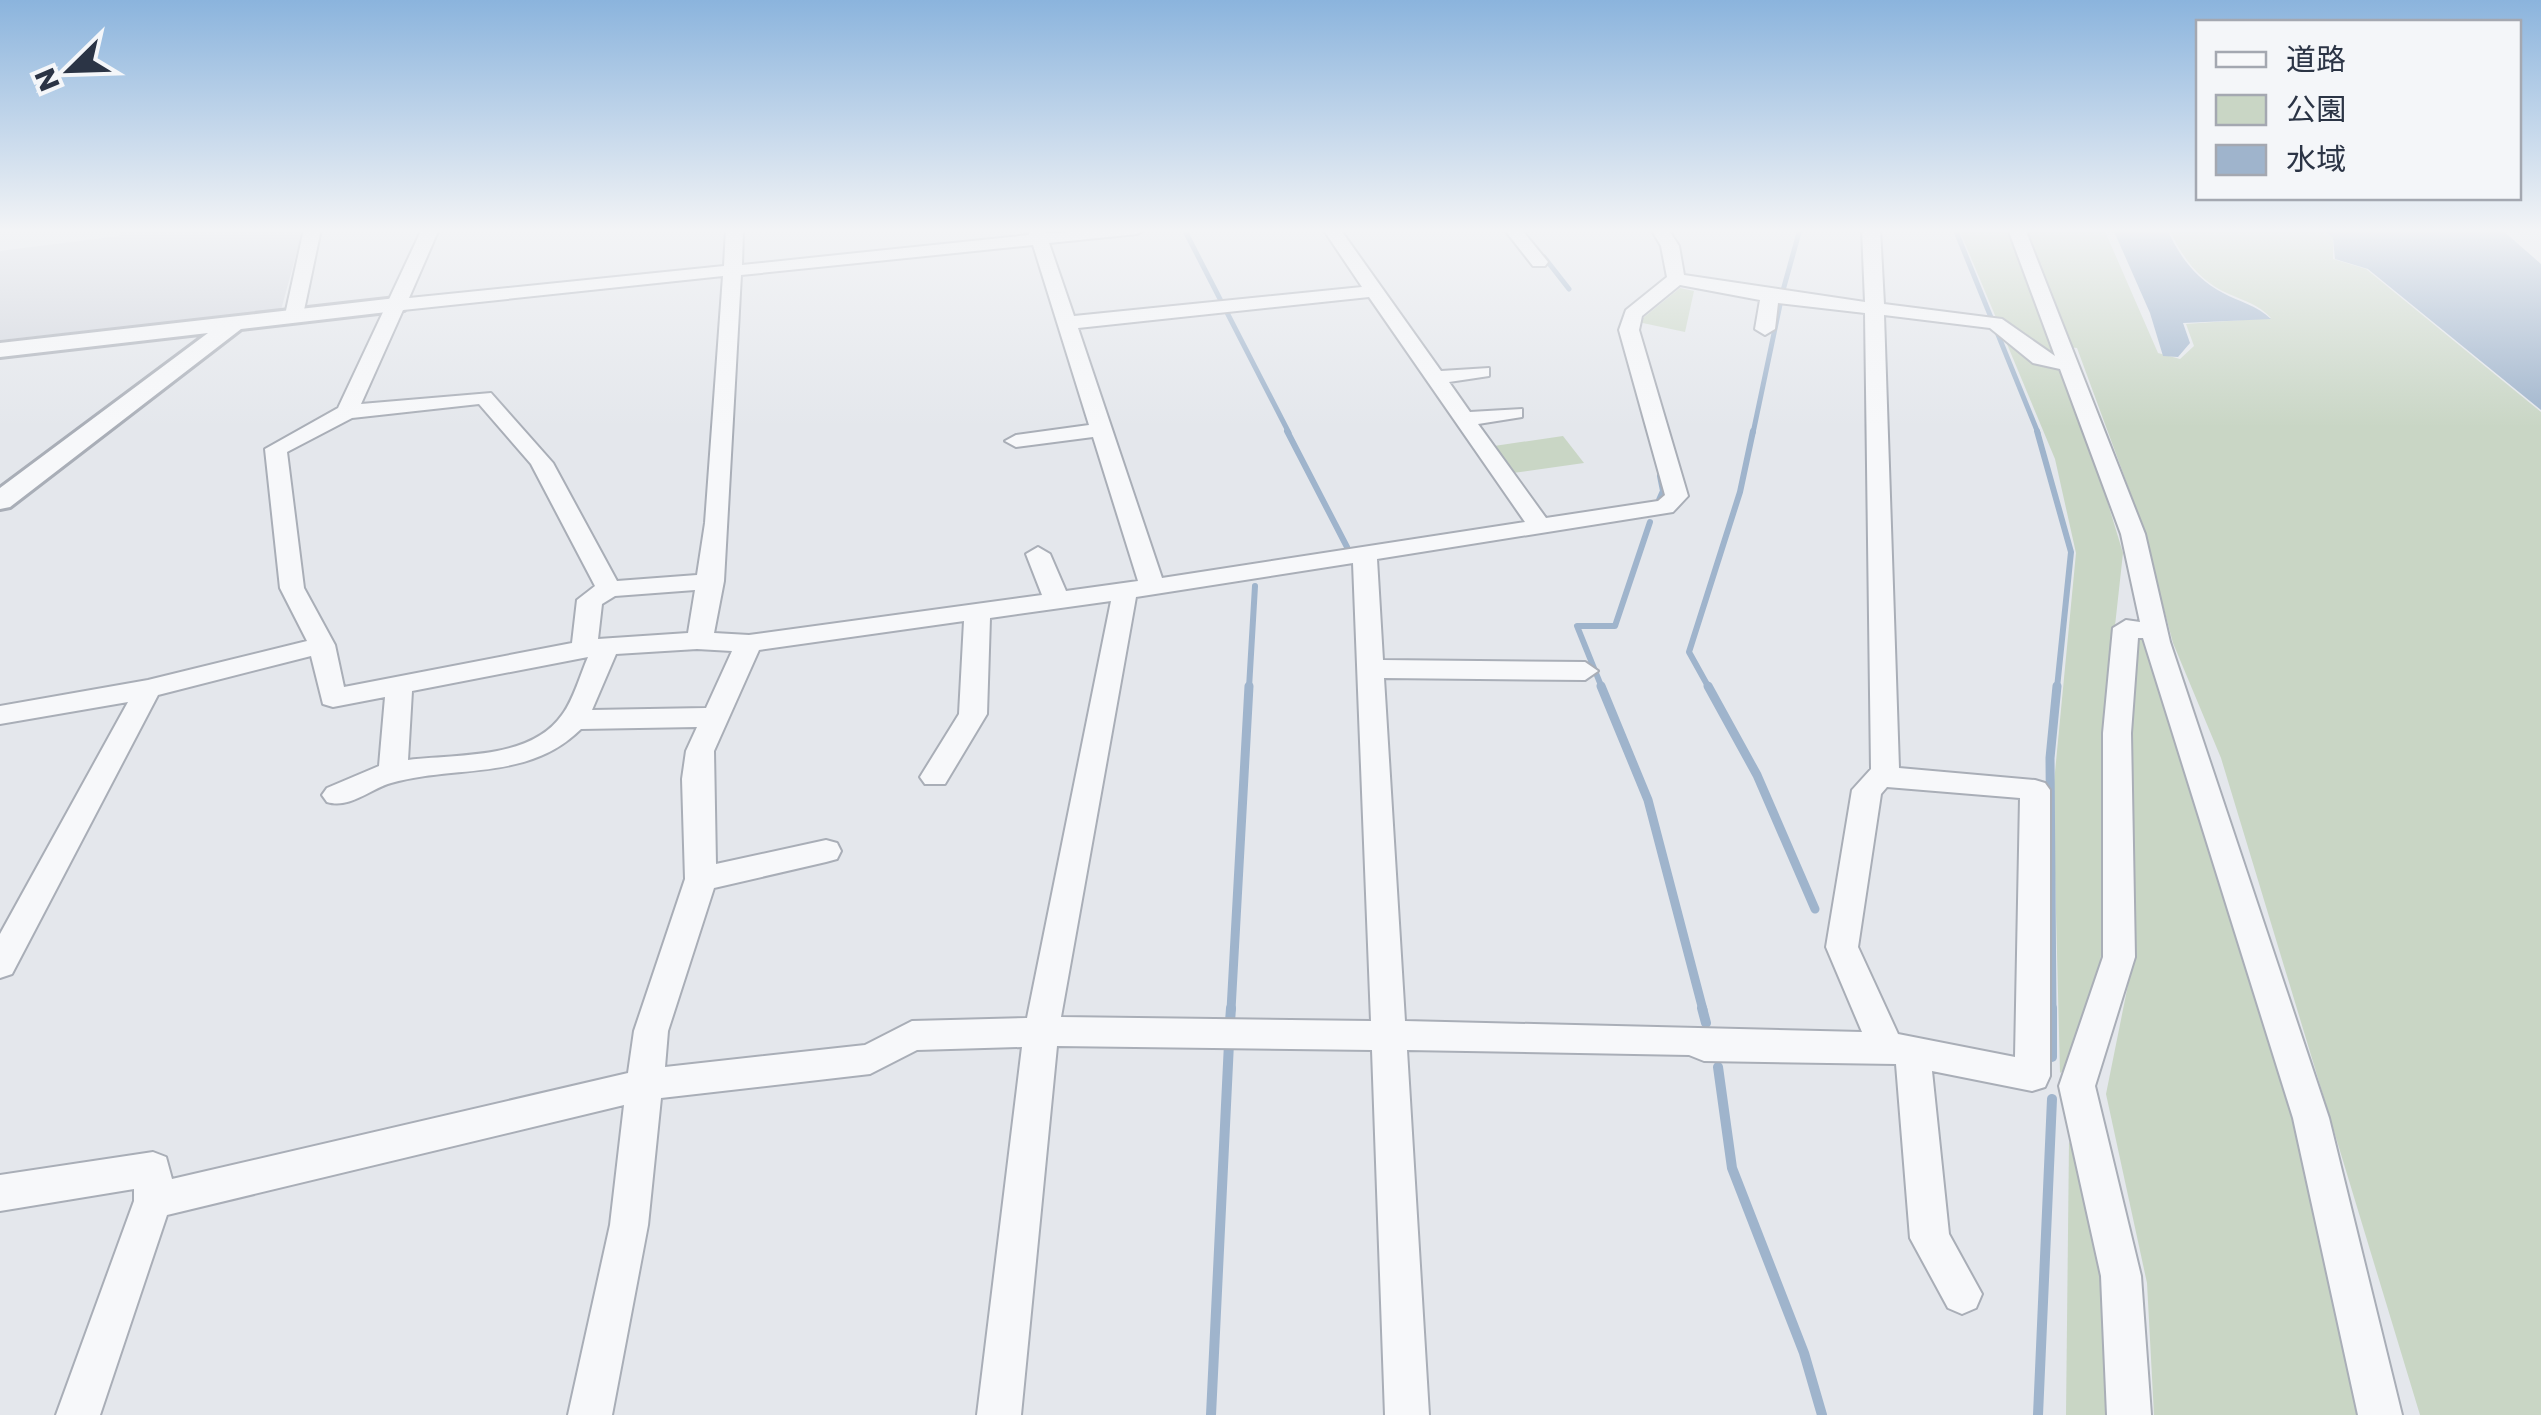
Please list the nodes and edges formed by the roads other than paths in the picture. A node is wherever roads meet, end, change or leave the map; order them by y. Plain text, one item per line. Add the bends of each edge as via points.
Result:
1 (298, 295) edge
2 (400, 295) edge
3 (492, 295) edge
4 (730, 295) edge
5 (1057, 295) edge
6 (1333, 295) edge
7 (1377, 295) edge
8 (1656, 295) edge
9 (1765, 295) edge
10 (1873, 295) edge
11 (2042, 295) edge
12 (1770, 296) junction
13 (396, 305) junction
14 (1873, 308) junction
15 (294, 315) junction
16 (1066, 324) junction
17 (232, 326) junction
18 (1765, 329) dead end
19 (0, 350) edge
20 (2070, 365) junction
21 (1482, 372) dead end
22 (1437, 378) junction
23 (346, 412) junction
24 (1515, 412) dead end
25 (1465, 419) junction
26 (1100, 430) junction
27 (1016, 441) dead end
28 (0, 500) edge
29 (1540, 527) junction
30 (1038, 554) dead end
31 (1365, 554) junction
32 (712, 581) junction
33 (1138, 588) junction
34 (610, 589) junction
35 (1057, 600) junction
36 (977, 611) junction
37 (2155, 632) junction
38 (700, 638) junction
39 (750, 642) junction
40 (322, 645) junction
41 (594, 649) junction
42 (1370, 668) junction
43 (1586, 671) dead end
44 (398, 686) junction
45 (148, 689) junction
46 (0, 715) edge
47 (713, 717) junction
48 (574, 720) junction
49 (393, 772) junction
50 (1885, 772) junction
51 (936, 778) dead end
52 (337, 796) dead end
53 (826, 851) dead end
54 (701, 879) junction
55 (0, 965) edge
56 (1042, 1034) junction
57 (1389, 1034) junction
58 (1900, 1051) junction
59 (2032, 1076) junction
60 (648, 1084) junction
61 (2077, 1086) junction
62 (0, 1194) edge
63 (153, 1201) junction
64 (1962, 1294) dead end
65 (78, 1415) edge
66 (590, 1415) edge
67 (999, 1415) edge
68 (1407, 1415) edge
69 (2129, 1415) edge
70 (2380, 1415) edge

1 - 15 street
2 - 13 street
3 - 13 street
4 - 32 street
5 - 16 street
6 - 16 street
7 - 22 street
8 - 29 street via 1633,314 1629,330 1677,496 1665,507
9 - 12 street
10 - 14 street
11 - 20 street
12 - 14 street
12 - 18 street
13 - 15 street
13 - 23 street
14 - 20 street via 1989,322 2040,359
14 - 50 street
15 - 17 street
16 - 26 street
17 - 19 street
17 - 28 street
20 - 37 street via 2134,534
21 - 22 street
22 - 25 street
23 - 34 street via 484,397 519,431 568,501
23 - 40 street via 276,449 292,588
24 - 25 street
25 - 29 street
26 - 27 street
26 - 33 street
29 - 31 street
30 - 35 street
31 - 33 street
31 - 42 street
32 - 34 street
32 - 38 street
33 - 35 street
33 - 56 street
34 - 41 street via 590,600
35 - 36 street
36 - 39 street
36 - 51 street via 973,714
37 - 61 street via 2126,628 2117,732 2119,957
37 - 70 street via 2311,1118
38 - 39 street
38 - 41 street
39 - 47 street
40 - 44 street via 333,698
40 - 45 street
41 - 44 street
41 - 48 street
42 - 43 street
42 - 57 street
44 - 49 street
45 - 46 street
45 - 55 street
47 - 48 street
47 - 54 street via 697,778
48 - 49 street via 564,733 508,758
49 - 52 street
50 - 58 street via 1867,790 1842,947
50 - 59 street via 1898,780 2036,790
53 - 54 street
54 - 60 street via 651,1032
56 - 57 street
56 - 60 street via 912,1036 870,1058
56 - 67 street
57 - 58 street
57 - 68 street
58 - 59 street
58 - 64 street via 1930,1238
59 - 61 street
60 - 63 street
60 - 66 street
61 - 69 street via 2121,1276
62 - 63 street via 153,1169
63 - 65 street

